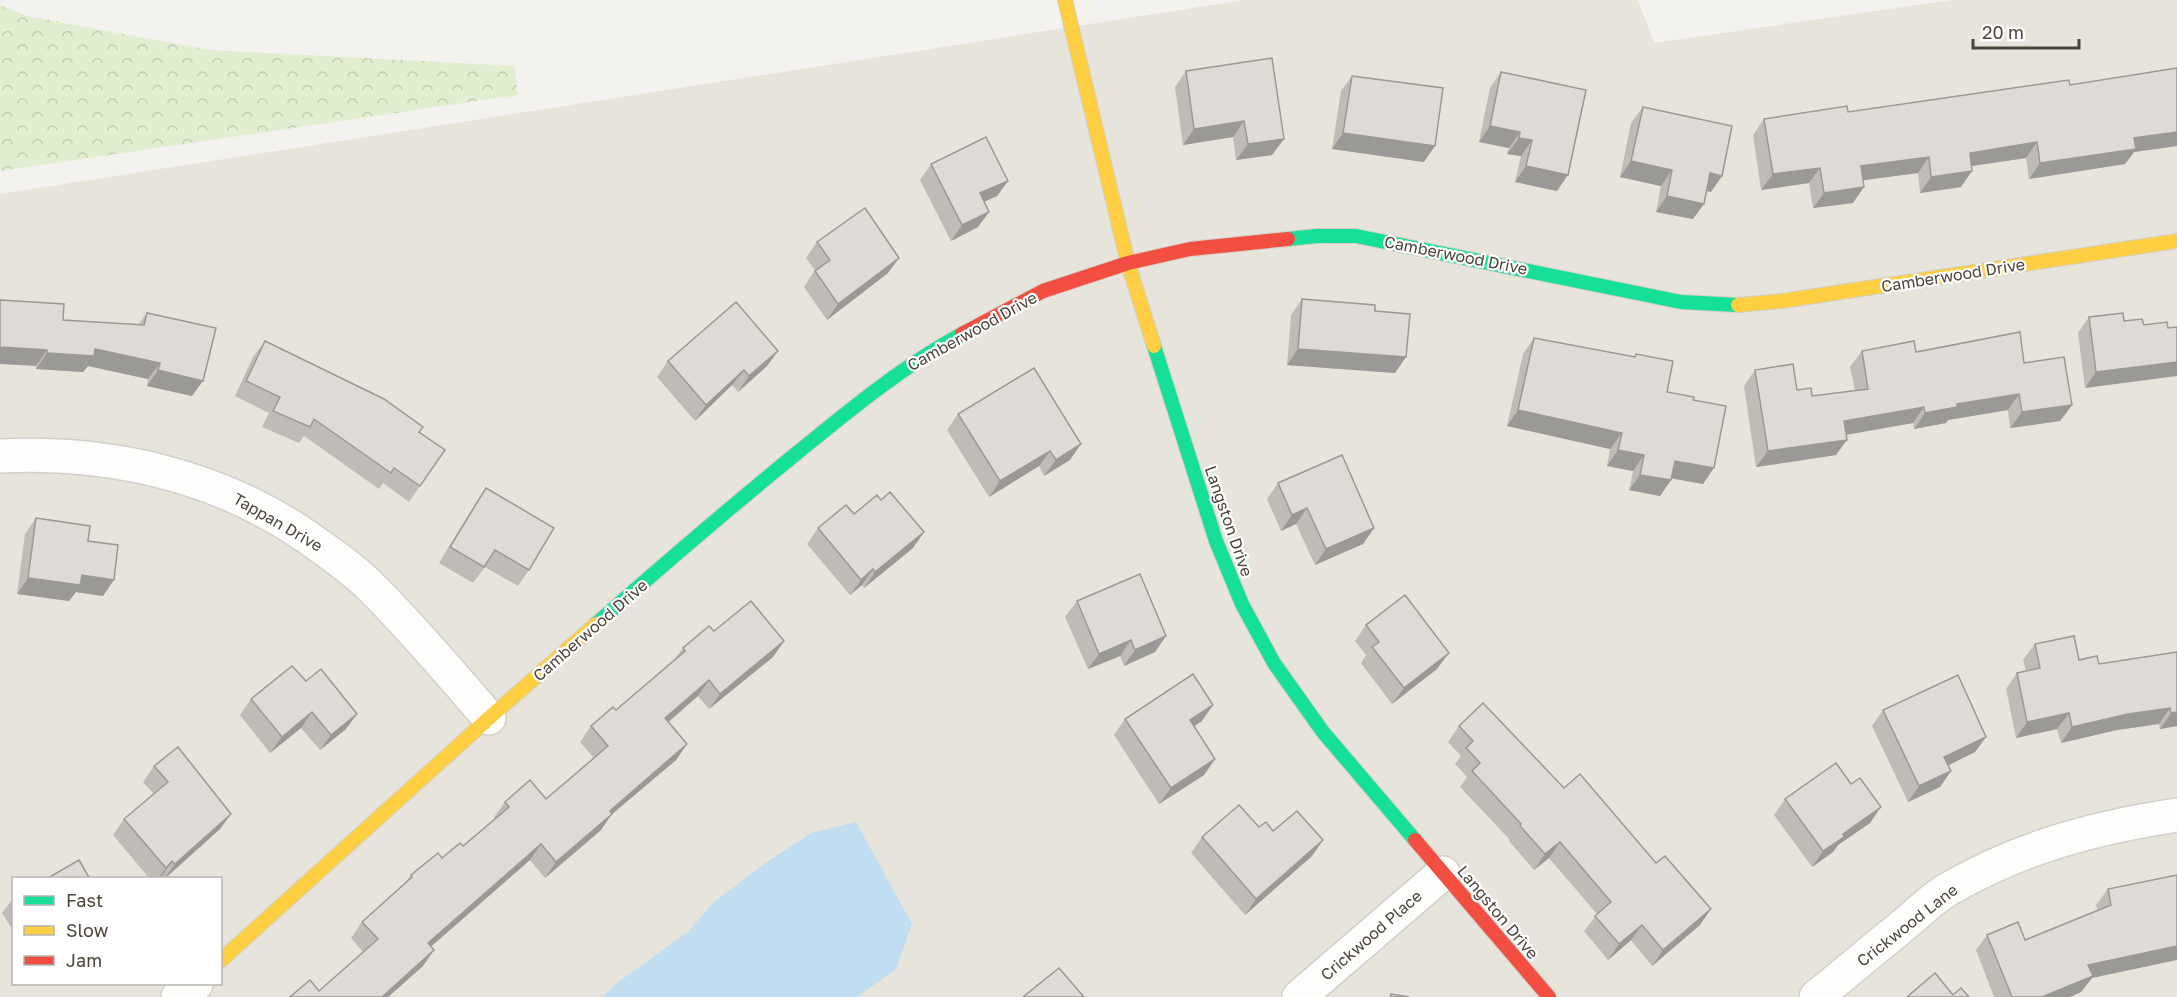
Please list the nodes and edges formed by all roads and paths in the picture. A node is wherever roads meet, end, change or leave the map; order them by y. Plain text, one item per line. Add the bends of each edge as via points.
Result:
1 (1065, 0) edge
2 (2177, 241) edge
3 (1128, 263) junction
4 (0, 456) edge
5 (489, 718) junction
6 (2177, 815) edge
7 (1443, 873) junction
8 (222, 960) edge
9 (195, 985) edge
10 (178, 997) edge
11 (1299, 997) edge
12 (1549, 997) edge
13 (1816, 997) edge

1 - 3 street, Langston Drive
2 - 3 street, Camberwood Drive via 1738,306 1681,302 1356,236 1317,236 1201,248
3 - 5 street, Camberwood Drive via 1012,306 925,354 880,385 715,520
3 - 7 street, Langston Drive via 1216,541 1257,634 1323,732
4 - 5 street, Tappan Drive via 50,454 148,467 226,492 269,513 351,568
5 - 8 street, Camberwood Drive
6 - 13 street, Crickwood Lane via 2085,833 1991,867 1945,891
7 - 11 street, Crickwood Place
7 - 12 street, Langston Drive
9 - 10 street

